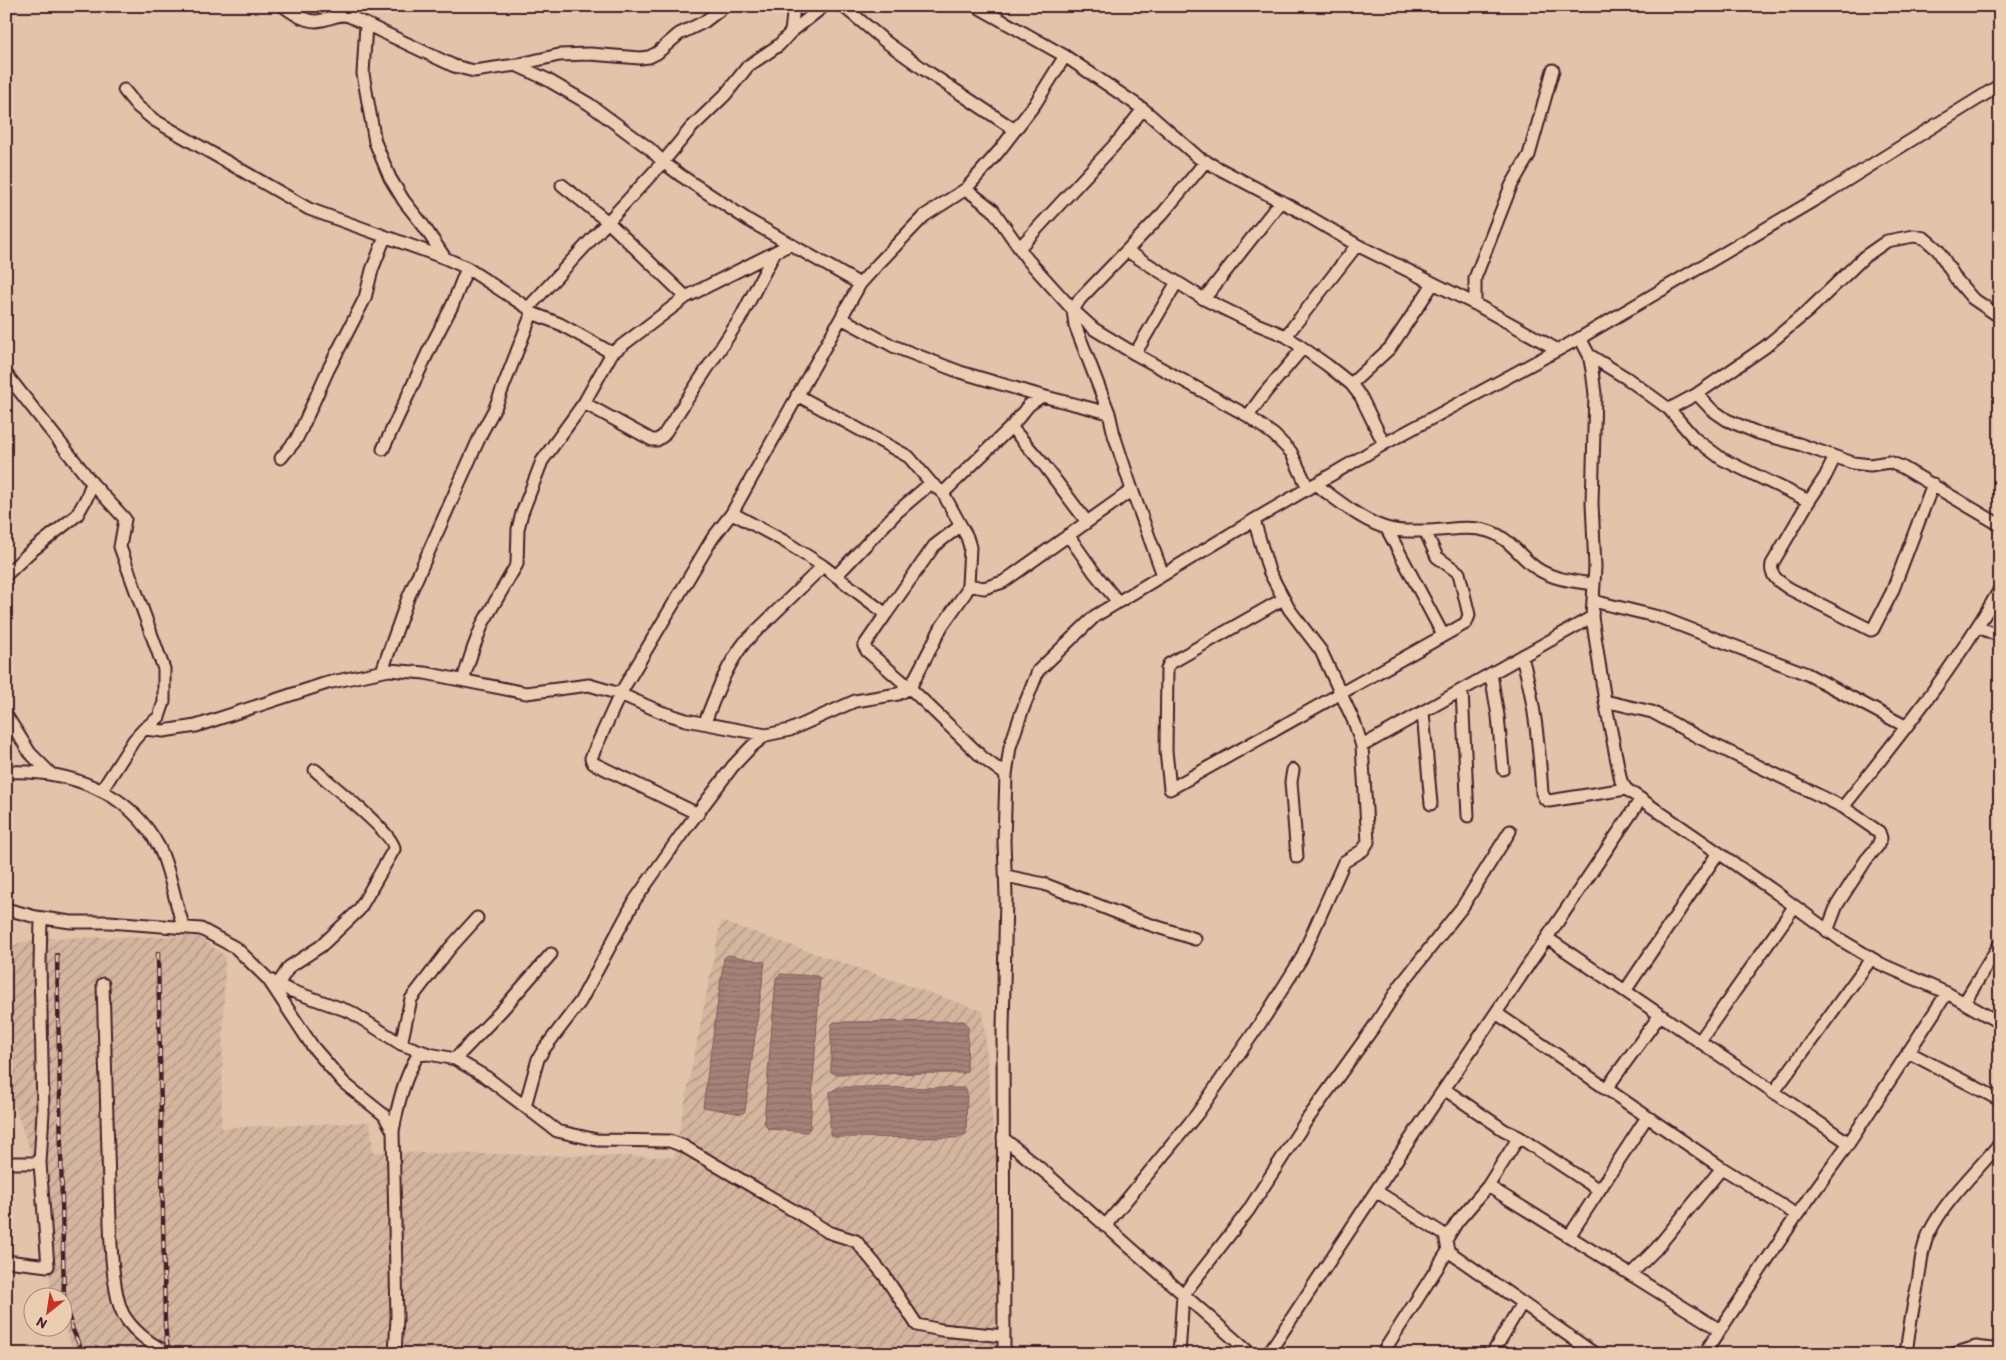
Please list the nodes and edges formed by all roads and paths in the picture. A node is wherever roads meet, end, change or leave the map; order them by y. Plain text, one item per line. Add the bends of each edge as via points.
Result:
1 (283, 6) edge
2 (725, 6) edge
3 (794, 6) edge
4 (824, 6) edge
5 (843, 6) edge
6 (976, 6) edge
7 (366, 24) junction
8 (791, 32) junction
9 (1065, 56) junction
10 (516, 65) junction
11 (1553, 70) dead end
12 (2000, 86) edge
13 (124, 90) dead end
14 (1143, 109) junction
15 (1015, 130) junction
16 (1206, 161) junction
17 (663, 162) junction
18 (562, 185) dead end
19 (966, 189) junction
20 (1281, 201) junction
21 (608, 222) junction
22 (385, 237) junction
23 (789, 245) junction
24 (1357, 245) junction
25 (1020, 247) junction
26 (1127, 251) junction
27 (775, 252) junction
28 (445, 258) junction
29 (467, 268) junction
30 (1177, 282) junction
31 (860, 284) junction
32 (1434, 284) junction
33 (686, 297) junction
34 (1204, 298) junction
35 (1474, 304) junction
36 (1073, 310) junction
37 (530, 311) junction
38 (841, 318) junction
39 (2000, 318) edge
40 (1286, 336) junction
41 (1580, 338) junction
42 (1303, 348) junction
43 (1558, 350) junction
44 (612, 354) junction
45 (1135, 354) junction
46 (1589, 355) junction
47 (6, 374) edge
48 (1351, 384) junction
49 (1697, 394) junction
50 (797, 395) junction
51 (1042, 396) junction
52 (584, 403) junction
53 (1669, 409) junction
54 (1109, 413) junction
55 (1248, 416) junction
56 (1011, 427) junction
57 (1384, 444) junction
58 (383, 449) dead end
59 (1835, 457) junction
60 (281, 458) dead end
61 (92, 483) junction
62 (931, 483) junction
63 (1933, 484) junction
64 (1311, 486) junction
65 (1132, 490) junction
66 (943, 494) junction
67 (1809, 501) junction
68 (732, 513) junction
69 (1254, 520) junction
70 (1087, 522) junction
71 (2000, 525) edge
72 (960, 526) junction
73 (1388, 529) junction
74 (1425, 531) junction
75 (1068, 535) junction
76 (823, 566) junction
77 (6, 575) edge
78 (1163, 575) junction
79 (836, 576) junction
80 (1594, 584) junction
81 (968, 585) junction
82 (2000, 589) edge
83 (1283, 599) junction
84 (1118, 602) junction
85 (1593, 602) junction
86 (886, 614) junction
87 (1592, 617) junction
88 (1978, 627) junction
89 (1443, 634) junction
90 (2000, 636) edge
91 (1522, 657) junction
92 (382, 671) junction
93 (1491, 674) junction
94 (463, 680) junction
95 (910, 688) junction
96 (1462, 691) junction
97 (620, 694) junction
98 (1342, 694) junction
99 (1605, 701) junction
100 (1423, 712) junction
101 (6, 715) edge
102 (706, 722) junction
103 (1907, 727) junction
104 (144, 729) junction
105 (766, 735) junction
106 (1362, 746) junction
107 (1503, 769) dead end
108 (314, 770) dead end
109 (1293, 770) dead end
110 (6, 772) edge
111 (50, 773) junction
112 (1006, 775) junction
113 (1626, 789) junction
114 (102, 790) junction
115 (1641, 799) junction
116 (1430, 804) dead end
117 (1843, 807) junction
118 (698, 814) junction
119 (1468, 816) dead end
120 (1510, 831) dead end
121 (1718, 853) junction
122 (1297, 857) dead end
123 (1006, 876) junction
124 (1794, 906) junction
125 (6, 909) edge
126 (41, 918) junction
127 (477, 918) dead end
128 (184, 928) junction
129 (1827, 931) junction
130 (1547, 938) junction
131 (1195, 939) dead end
132 (2000, 944) edge
133 (551, 954) dead end
134 (1871, 958) junction
135 (273, 981) junction
136 (103, 984) dead end
137 (1624, 991) junction
138 (1947, 993) junction
139 (1964, 1003) junction
140 (1496, 1013) junction
141 (1660, 1015) junction
142 (2000, 1023) edge
143 (1699, 1042) junction
144 (401, 1044) junction
145 (1908, 1052) junction
146 (429, 1054) junction
147 (455, 1059) junction
148 (1444, 1089) junction
149 (1606, 1089) junction
150 (1773, 1093) junction
151 (2000, 1100) edge
152 (525, 1106) junction
153 (1647, 1117) junction
154 (394, 1131) junction
155 (1519, 1137) junction
156 (1003, 1138) junction
157 (2000, 1142) edge
158 (1849, 1143) junction
159 (6, 1163) edge
160 (40, 1163) junction
161 (1722, 1168) junction
162 (1488, 1186) junction
163 (1599, 1190) junction
164 (1376, 1191) junction
165 (1799, 1213) junction
166 (1106, 1226) junction
167 (1570, 1235) junction
168 (1448, 1237) junction
169 (1448, 1251) junction
170 (6, 1261) edge
171 (1631, 1274) junction
172 (1183, 1295) junction
173 (1522, 1303) junction
174 (1720, 1330) junction
175 (1004, 1336) junction
176 (2000, 1350) edge
177 (172, 1354) edge
178 (395, 1354) edge
179 (1004, 1354) edge
180 (1179, 1354) edge
181 (1251, 1354) edge
182 (1268, 1354) edge
183 (1382, 1354) edge
184 (1492, 1354) edge
185 (1594, 1354) edge
186 (1704, 1354) edge
187 (1906, 1354) edge
188 (1953, 1354) edge

1 - 7 street via 305,20 320,21 341,14
2 - 10 street via 649,57 559,55
3 - 8 street
4 - 8 street
5 - 15 street via 886,42
6 - 9 street
7 - 10 street via 459,68 474,71
7 - 28 street via 363,74 375,142 390,178
8 - 17 street via 779,45 748,66
9 - 14 street
9 - 15 street
10 - 17 street via 589,104
11 - 35 street via 1529,155 1512,186 1475,278
12 - 41 street
13 - 22 street via 154,120 272,189 323,216
14 - 16 street
14 - 25 street via 1119,140
15 - 19 street
16 - 20 street
16 - 26 street
17 - 21 street
17 - 23 street
18 - 21 street
19 - 25 street via 992,210
19 - 31 street via 924,216
20 - 24 street
20 - 34 street
21 - 33 street
21 - 37 street
22 - 28 street
22 - 60 street via 365,298 298,435
23 - 27 street
23 - 31 street
24 - 32 street
24 - 40 street
25 - 36 street
26 - 30 street
26 - 36 street
27 - 33 street
27 - 52 street via 741,317 663,436 652,440
28 - 29 street
29 - 37 street
29 - 58 street
30 - 34 street
30 - 45 street
31 - 38 street
32 - 35 street
32 - 48 street via 1390,348
33 - 44 street
34 - 40 street
35 - 43 street
36 - 45 street via 1094,329
36 - 54 street via 1075,325
37 - 44 street
37 - 92 street via 495,408 408,598
38 - 50 street
38 - 51 street via 893,346 960,372
39 - 49 street via 1972,298 1932,244 1924,238 1902,237 1887,241 1870,252 1765,347
40 - 42 street
41 - 43 street
41 - 46 street
42 - 48 street
42 - 55 street
43 - 57 street
44 - 52 street
45 - 55 street
46 - 53 street via 1628,378
46 - 80 street via 1595,394
47 - 61 street
48 - 57 street
49 - 53 street
49 - 59 street via 1727,420
50 - 62 street via 909,458
50 - 68 street
51 - 54 street
51 - 56 street
52 - 94 street via 552,444 532,482 518,529 517,564 483,623
53 - 67 street via 1694,438 1722,459
54 - 65 street
55 - 64 street via 1284,443
56 - 66 street
56 - 70 street via 1044,464
57 - 64 street
59 - 63 street via 1864,465 1889,462
59 - 67 street
61 - 77 street via 77,515
61 - 104 street via 125,519 120,547 164,669 164,707 159,717
62 - 66 street
62 - 79 street
63 - 67 street via 1892,592 1872,630 1790,589 1773,575 1772,564
63 - 71 street
64 - 69 street
64 - 73 street
65 - 70 street
65 - 78 street
66 - 72 street
68 - 76 street
68 - 97 street via 712,540
69 - 78 street
69 - 83 street via 1269,571
70 - 75 street
72 - 81 street via 970,547
72 - 86 street via 934,546
73 - 74 street
73 - 89 street
74 - 80 street via 1455,527 1488,531 1501,536 1530,564 1548,575
74 - 89 street via 1437,557 1459,573 1469,615 1466,623
75 - 81 street via 1003,582 984,588
75 - 84 street
76 - 79 street
76 - 102 street via 737,652
78 - 84 street
79 - 86 street
80 - 85 street
81 - 95 street
82 - 88 street
83 - 98 street via 1321,651
83 - 98 street via 1169,664 1166,751 1170,789
84 - 112 street via 1095,616 1038,671 1010,747
85 - 87 street
85 - 103 street via 1659,617 1807,674
86 - 95 street via 864,646
87 - 91 street
87 - 99 street
88 - 90 street
88 - 103 street
89 - 98 street
91 - 93 street
91 - 113 street via 1539,741 1545,799
92 - 94 street via 425,673
92 - 104 street via 327,683 196,726 163,731
93 - 96 street
93 - 107 street
94 - 97 street via 526,693 589,685
95 - 105 street via 898,694 855,701 790,730
95 - 112 street via 969,745
96 - 100 street
96 - 119 street
97 - 102 street via 661,712
97 - 118 street via 591,761
98 - 106 street
99 - 113 street via 1619,774
99 - 117 street via 1652,712
100 - 106 street
100 - 116 street
101 - 111 street via 30,753
102 - 105 street
103 - 117 street
104 - 114 street
105 - 118 street via 733,766
106 - 166 street via 1368,832 1366,847 1344,862 1301,959 1237,1058 1180,1136
108 - 135 street via 374,822 394,843 394,849 359,910 321,946
109 - 122 street via 1291,782
110 - 111 street
111 - 114 street
112 - 123 street
113 - 115 street
114 - 128 street via 122,803 159,848
115 - 121 street
115 - 130 street
117 - 129 street via 1879,832 1881,838 1837,905
118 - 152 street via 635,900 580,1002 544,1049 535,1067
120 - 172 street via 1463,906 1400,986 1248,1211
121 - 124 street
121 - 137 street
123 - 131 street via 1044,884
123 - 156 street
124 - 129 street
124 - 143 street
125 - 126 street
126 - 128 street
126 - 160 street via 43,1112
127 - 144 street via 415,992 408,1006
128 - 135 street via 201,929 236,948
129 - 134 street
130 - 137 street
130 - 140 street
132 - 139 street
133 - 147 street
134 - 138 street
134 - 150 street
135 - 144 street via 351,1012
135 - 154 street via 314,1047 344,1083 384,1115
136 - 177 street via 110,1208 120,1306 132,1326
137 - 141 street
138 - 139 street
138 - 145 street
139 - 142 street
140 - 148 street
140 - 149 street
141 - 143 street
141 - 149 street
143 - 150 street
144 - 146 street
145 - 151 street
145 - 158 street
146 - 147 street
146 - 154 street via 418,1055 409,1070
147 - 152 street
148 - 155 street
148 - 164 street
149 - 153 street
150 - 158 street
152 - 175 street via 557,1131 566,1134 597,1140 670,1141 683,1146 828,1232 856,1241 884,1275 917,1326
153 - 161 street
153 - 163 street
154 - 178 street
155 - 162 street
155 - 163 street
156 - 166 street
156 - 175 street
157 - 187 street via 1944,1208 1929,1233 1922,1249
158 - 165 street
159 - 160 street
160 - 170 street via 48,1266
161 - 165 street
161 - 171 street via 1656,1249
162 - 167 street
162 - 168 street
163 - 167 street
164 - 168 street
164 - 182 street
165 - 174 street
166 - 172 street
167 - 171 street
168 - 169 street
169 - 173 street
169 - 183 street
171 - 174 street
172 - 180 street
172 - 181 street
173 - 184 street
173 - 185 street
174 - 186 street
175 - 179 street
176 - 188 street via 1976,1347

